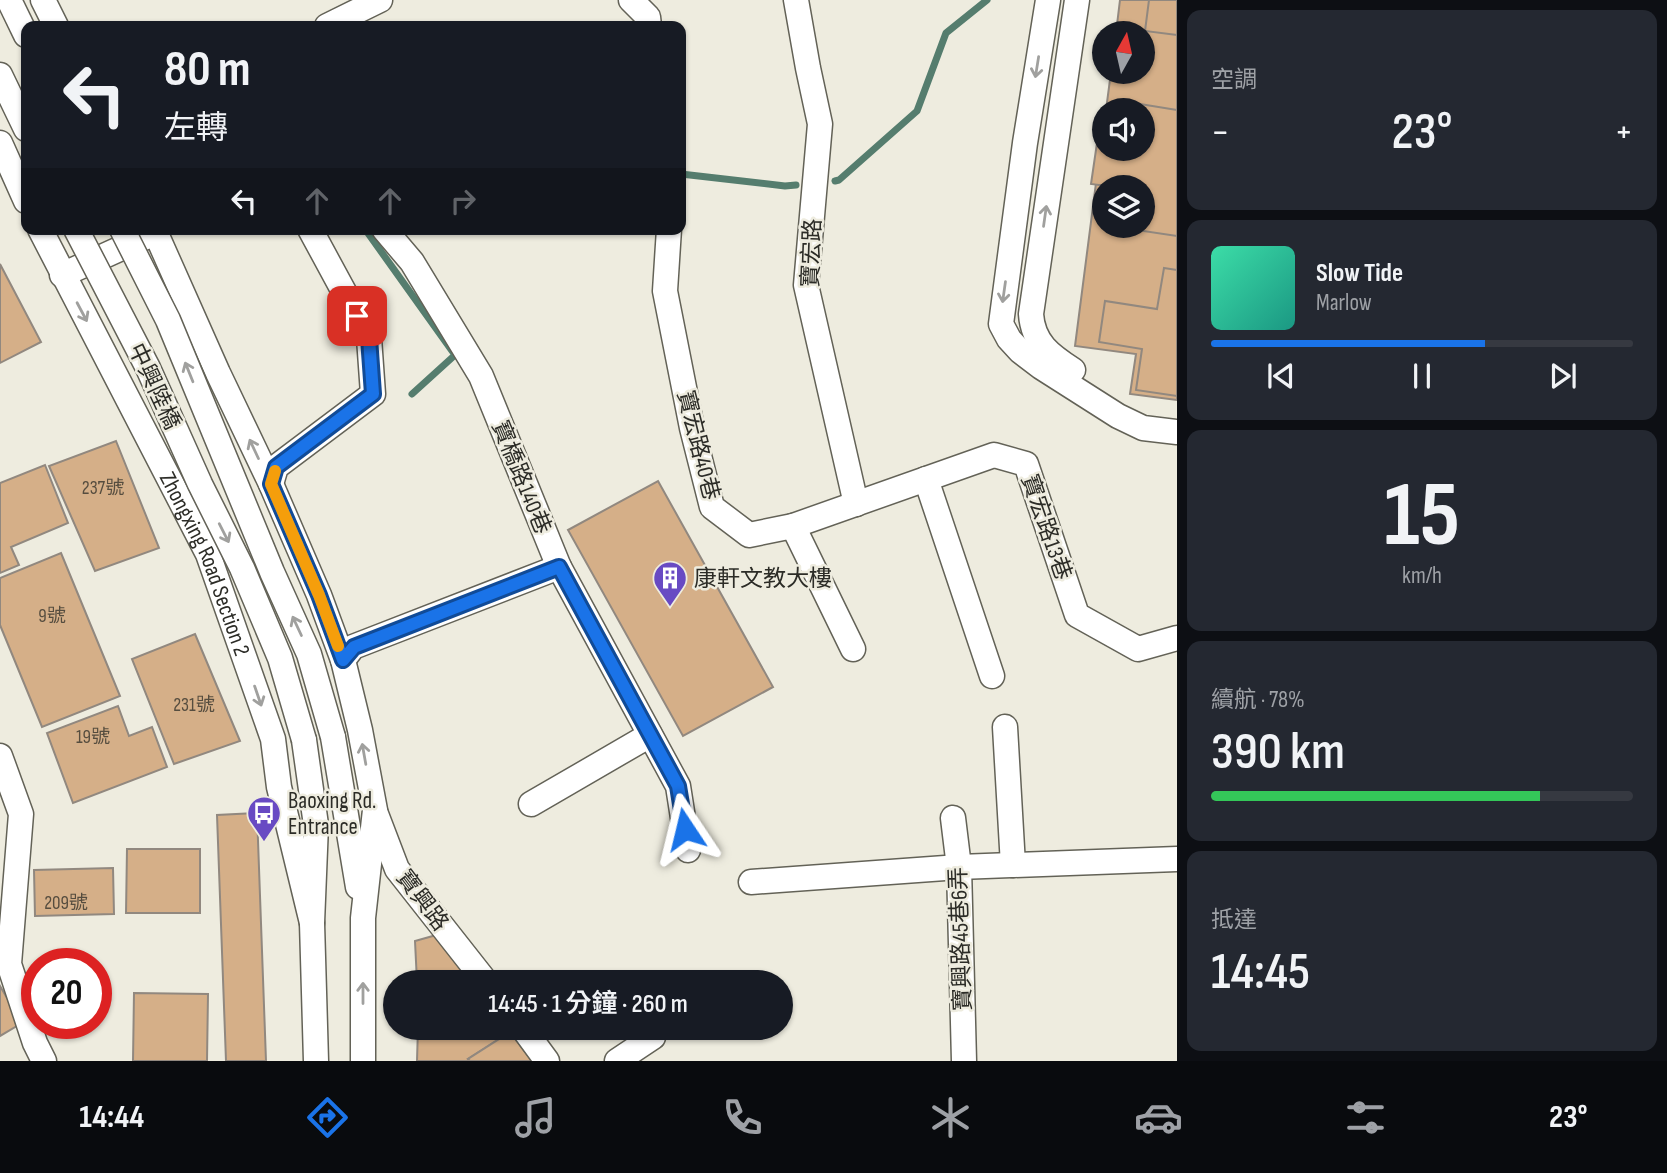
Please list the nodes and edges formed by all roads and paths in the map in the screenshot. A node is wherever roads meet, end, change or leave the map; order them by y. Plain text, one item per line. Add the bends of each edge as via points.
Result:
1 (9, 0) edge
2 (43, 0) edge
3 (380, 0) edge
4 (631, 0) edge
5 (796, 0) edge
6 (1048, 0) edge
7 (1077, 0) edge
8 (54, 21) edge
9 (337, 21) edge
10 (648, 21) edge
11 (21, 25) edge
12 (0, 75) edge
13 (21, 119) edge
14 (0, 143) edge
15 (17, 185) edge
16 (43, 235) edge
17 (79, 235) edge
18 (125, 235) edge
19 (146, 235) edge
20 (156, 235) edge
21 (313, 235) edge
22 (389, 235) edge
23 (669, 235) edge
24 (62, 275) junction
25 (1177, 418) edge
26 (1177, 432) edge
27 (926, 479) junction
28 (271, 484) junction
29 (856, 504) junction
30 (793, 526) junction
31 (559, 567) junction
32 (1177, 638) edge
33 (853, 649) dead end
34 (343, 660) junction
35 (992, 677) dead end
36 (1005, 727) dead end
37 (650, 736) junction
38 (304, 740) joint
39 (0, 756) edge
40 (531, 804) dead end
41 (375, 810) junction
42 (953, 818) dead end
43 (688, 850) dead end
44 (1177, 859) edge
45 (1013, 865) junction
46 (959, 867) junction
47 (751, 882) dead end
48 (363, 918) junction
49 (312, 923) junction
50 (477, 970) edge
51 (532, 1040) edge
52 (648, 1040) edge
53 (36, 1055) edge
54 (316, 1061) edge
55 (363, 1061) edge
56 (547, 1061) edge
57 (617, 1061) edge
58 (964, 1061) edge

1 - 11 street
2 - 8 street
3 - 9 street
4 - 10 street
5 - 29 street, 寶宏路 via 820,124 806,285
6 -> 26 street via 1001,324 1009,339 1041,368 1118,416 1143,428
25 -> 7 street via 1140,410 1115,398 1059,361 1043,347 1032,327
12 - 13 street
14 - 15 street
16 - 24 street, Zhongxing Road Section 2
17 -> 38 street, 中興陸橋, bridge via 242,568 280,658
48 -> 18 street, 中興陸橋, bridge via 333,737 309,654 168,320
19 - 24 street
28 -> 20 street
21 - 28 street via 369,338 373,394 276,467
22 - 31 street, 寶橋路140巷 via 412,262 481,376
23 - 30 street, 寶宏路40巷 via 665,291 712,507 749,535
24 -> 49 street, Zhongxing Road Section 2 via 208,554 273,739 279,788
27 - 29 street, 寶宏路13巷
27 - 32 street, 寶宏路13巷 via 994,455 1026,464 1077,615 1138,649
27 - 35 street
28 - 34 street
29 - 30 street, 寶宏路40巷
30 - 33 street
31 - 34 street via 354,647
31 - 37 street, 寶橋路140巷
41 -> 34 street
36 - 45 street
37 - 40 street
37 - 43 street, 寶橋路140巷 via 678,786
38 - 49 street, Zhongxing Road Section 2 via 316,825
39 - 53 street via 21,814 9,964
41 - 48 street
41 - 50 street, 寶興路 via 397,869
42 - 46 street, 寶興路45巷6弄
44 - 45 street
45 - 46 street
46 - 47 street
46 - 58 street, 寶興路45巷6弄
55 -> 48 street
49 - 54 street, Zhongxing Road Section 2
51 - 56 street
52 - 57 street

